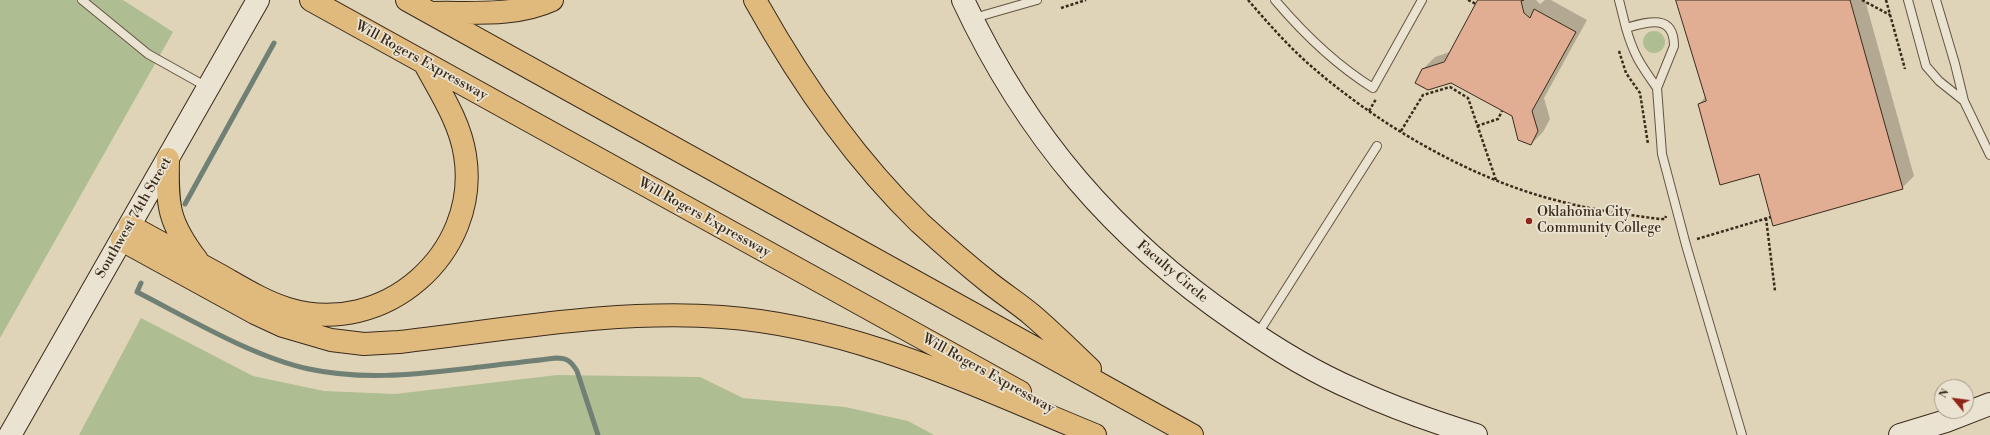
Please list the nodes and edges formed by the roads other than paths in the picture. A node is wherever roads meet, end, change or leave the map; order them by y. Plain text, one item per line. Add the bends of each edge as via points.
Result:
1 (82, 0) edge
2 (258, 0) edge
3 (407, 0) edge
4 (552, 0) edge
5 (755, 0) edge
6 (1037, 0) edge
7 (1275, 0) edge
8 (1422, 0) edge
9 (1619, 0) edge
10 (1908, 0) edge
11 (1936, 0) edge
12 (317, 4) edge
13 (967, 10) edge
14 (430, 13) junction
15 (1626, 28) junction
16 (425, 64) junction
17 (208, 88) junction
18 (1657, 88) junction
19 (1964, 101) junction
20 (1377, 146) dead end
21 (1990, 155) edge
22 (168, 159) junction
23 (126, 233) junction
24 (200, 264) junction
25 (1256, 336) junction
26 (1116, 393) junction
27 (1990, 404) edge
28 (10, 435) edge
29 (1097, 435) edge
30 (1192, 435) edge
31 (1476, 435) edge
32 (1742, 435) edge
33 (1900, 435) edge

1 - 17 lane via 148,54
2 - 17 street, Southwest 74th Street
3 - 14 highway
4 - 14 highway via 530,8 507,12
5 - 26 highway via 821,108 885,186 949,249 1032,315
6 - 13 lane
7 - 8 lane via 1300,28 1335,60 1373,88
9 - 15 lane
10 - 19 lane via 1926,66 1939,81
11 - 19 lane
12 - 16 highway, Will Rogers Expressway
13 - 25 street, Faculty Circle via 989,54 1024,111 1084,190 1123,231 1164,268
14 - 26 highway
15 - 18 lane via 1637,60
15 - 18 lane via 1656,21 1672,32 1674,46
16 - 24 highway via 461,138 466,171 462,211 456,229 445,250 421,279 402,293 363,310 340,314 314,313 288,309 262,298
16 - 29 highway, Will Rogers Expressway
17 - 22 street, Southwest 74th Street
18 - 32 lane via 1662,154
19 - 21 lane
20 - 25 lane
22 - 23 street, Southwest 74th Street
22 - 24 highway via 167,196 172,220 181,239
23 - 24 highway
23 - 28 street, Southwest 74th Street
23 - 29 highway via 255,313 284,326 331,340 364,344 399,342 635,315 723,317 812,331 882,349
25 - 31 street, Faculty Circle via 1353,390 1400,410
26 - 30 highway
27 - 33 street

